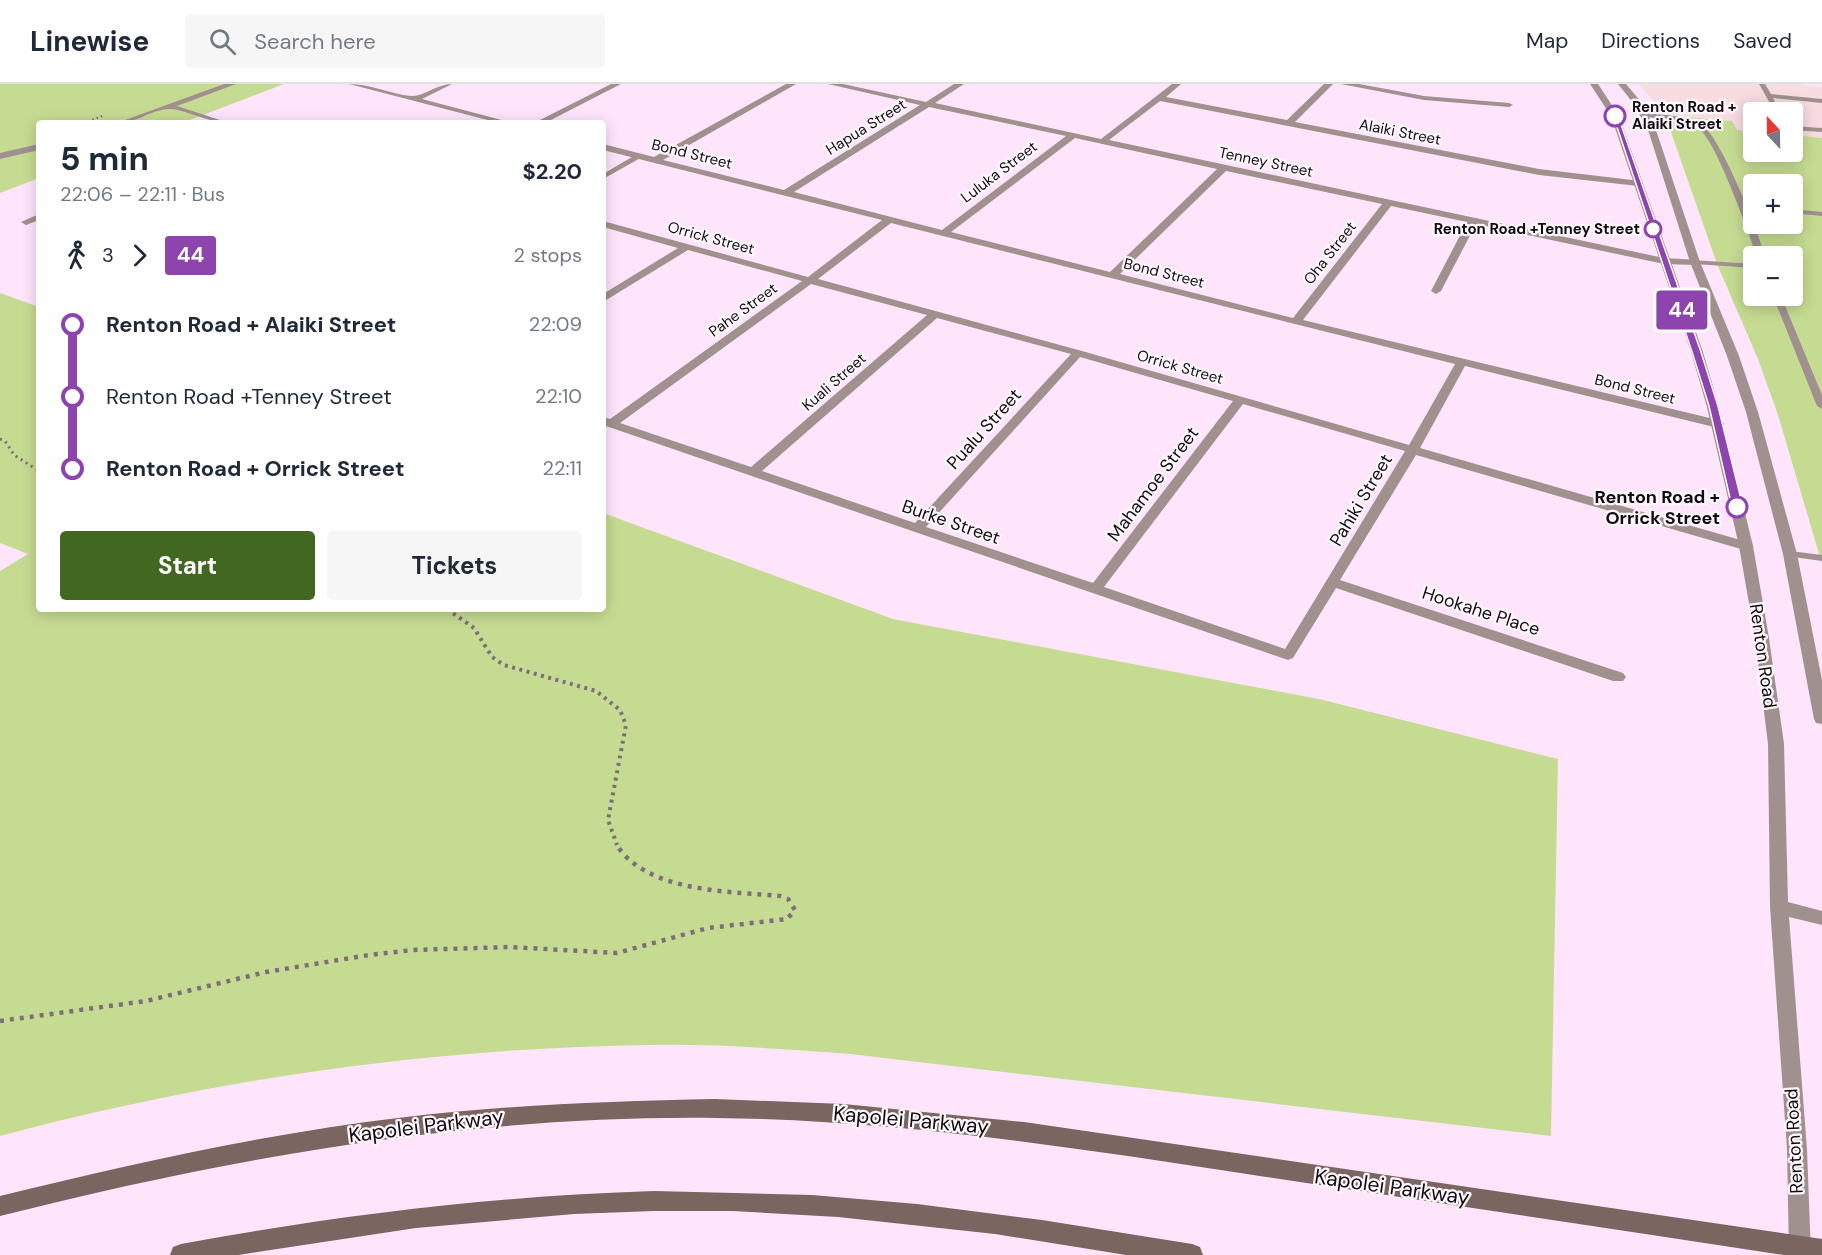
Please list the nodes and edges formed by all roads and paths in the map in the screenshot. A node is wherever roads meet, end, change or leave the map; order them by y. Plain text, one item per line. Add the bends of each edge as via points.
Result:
1 (232, 84) edge
2 (352, 84) edge
3 (448, 84) edge
4 (617, 84) edge
5 (792, 84) edge
6 (832, 84) edge
7 (960, 84) edge
8 (1177, 84) edge
9 (1329, 84) edge
10 (1345, 84) edge
11 (1594, 84) edge
12 (1622, 84) edge
13 (1762, 84) edge
14 (1769, 96) junction
15 (1159, 98) junction
16 (415, 99) junction
17 (1822, 101) edge
18 (1772, 102) edge
19 (927, 105) junction
20 (1509, 105) dead end
21 (170, 107) junction
22 (1644, 115) junction
23 (130, 120) edge
24 (215, 120) edge
25 (497, 120) edge
26 (544, 120) edge
27 (1288, 124) junction
28 (1803, 129) edge
29 (1822, 130) edge
30 (1072, 136) junction
31 (1102, 142) junction
32 (36, 148) edge
33 (606, 148) edge
34 (0, 156) edge
35 (640, 156) junction
36 (656, 160) junction
37 (1223, 168) junction
38 (606, 175) edge
39 (1638, 183) junction
40 (786, 193) junction
41 (1388, 203) junction
42 (1742, 206) joint
43 (1803, 212) edge
44 (1822, 214) edge
45 (36, 218) edge
46 (890, 219) junction
47 (1473, 221) junction
48 (606, 225) edge
49 (36, 226) edge
50 (945, 232) junction
51 (1757, 246) edge
52 (686, 247) junction
53 (1664, 261) junction
54 (1695, 262) junction
55 (1743, 265) edge
56 (1112, 276) junction
57 (810, 280) junction
58 (1436, 291) dead end
59 (606, 297) edge
60 (1781, 306) edge
61 (935, 314) junction
62 (1296, 322) junction
63 (1078, 353) junction
64 (1461, 363) junction
65 (1240, 400) junction
66 (1822, 406) edge
67 (607, 422) edge
68 (1718, 424) junction
69 (0, 439) edge
70 (1413, 449) junction
71 (36, 469) edge
72 (753, 472) junction
73 (917, 529) junction
74 (1746, 546) junction
75 (1790, 554) junction
76 (1822, 558) edge
77 (1332, 582) junction
78 (1095, 590) junction
79 (451, 612) edge
80 (1288, 655) joint
81 (1618, 677) dead end
82 (1822, 719) edge
83 (1779, 907) junction
84 (1822, 918) edge
85 (0, 1021) edge
86 (0, 1206) edge
87 (1822, 1250) edge
88 (1800, 1251) edge
89 (181, 1255) edge
90 (1192, 1255) edge

1 - 21 street
2 - 16 street
3 - 16 street
4 - 26 street
5 - 36 street
6 - 19 street, Tenney Street
7 - 19 street, Hapua Street
8 - 15 street
9 - 27 street
10 - 20 street via 1424,98
11 - 39 street, Renton Road via 1615,116
12 - 22 street
13 - 14 lane
14 - 17 lane
14 - 18 lane
15 - 27 street, Alaiki Street
15 - 31 street
16 - 25 street
19 - 30 street, Tenney Street
19 - 40 street, Hapua Street
21 - 23 street
21 - 24 street
22 - 42 lane via 1683,119 1706,130
22 - 54 street
27 - 39 street, Alaiki Street via 1539,172
28 - 29 lane
30 - 31 street, Tenney Street
30 - 50 street, Luluka Street
31 - 37 street, Tenney Street
32 - 34 street
33 - 35 street, Bond Street
35 - 36 street, Bond Street
35 - 38 lane
36 - 40 street, Bond Street
37 - 41 street, Tenney Street
37 - 56 street
39 - 53 street, Renton Road
40 - 46 street, Bond Street
41 - 47 street, Tenney Street
41 - 62 street, Oha Street
42 - 51 lane
43 - 44 lane
45 - 49 street via 26,222
46 - 50 street, Bond Street
46 - 57 street, Pahe Street
47 - 53 street, Tenney Street
47 - 58 street
48 - 52 street, Orrick Street
50 - 56 street, Bond Street
52 - 57 street, Orrick Street
52 - 59 street
53 - 54 street, Tenney Street
53 - 68 street, Renton Road
54 - 55 lane
54 - 75 street via 1752,412
56 - 62 street, Bond Street
57 - 61 street, Orrick Street
57 - 67 street, Pahe Street
60 - 66 lane
61 - 63 street, Orrick Street
61 - 72 street, Kuali Street
62 - 64 street, Bond Street
63 - 65 street, Orrick Street
63 - 73 street, Pualu Street
64 - 68 street, Bond Street
64 - 70 street, Pahiki Street
65 - 70 street, Orrick Street
65 - 78 street, Mahamoe Street
67 - 72 street, Burke Street
68 - 74 street, Renton Road
69 - 71 path via 14,455
70 - 74 street, Orrick Street
70 - 77 street, Pahiki Street
72 - 73 street, Burke Street
73 - 78 street, Burke Street
74 - 83 street, Renton Road via 1776,744
75 - 76 lane
75 - 82 street
77 - 80 street, Pahiki Street
77 - 81 street, Hookahe Place
78 - 80 street, Burke Street
79 - 85 path via 474,628 492,657 504,665 596,692 620,710 626,725 608,820 609,835 631,862 675,883 780,896 794,904 792,916 708,928 617,953 510,947 369,954 266,972 146,1001
83 - 84 street
83 - 88 street, Renton Road
86 - 88 main road, Kapolei Parkway via 171,1166 394,1128 607,1111 804,1111 1024,1131
87 - 88 main road, Kapolei Parkway
89 - 90 main road via 301,1233 478,1211 703,1201 810,1204 915,1214

